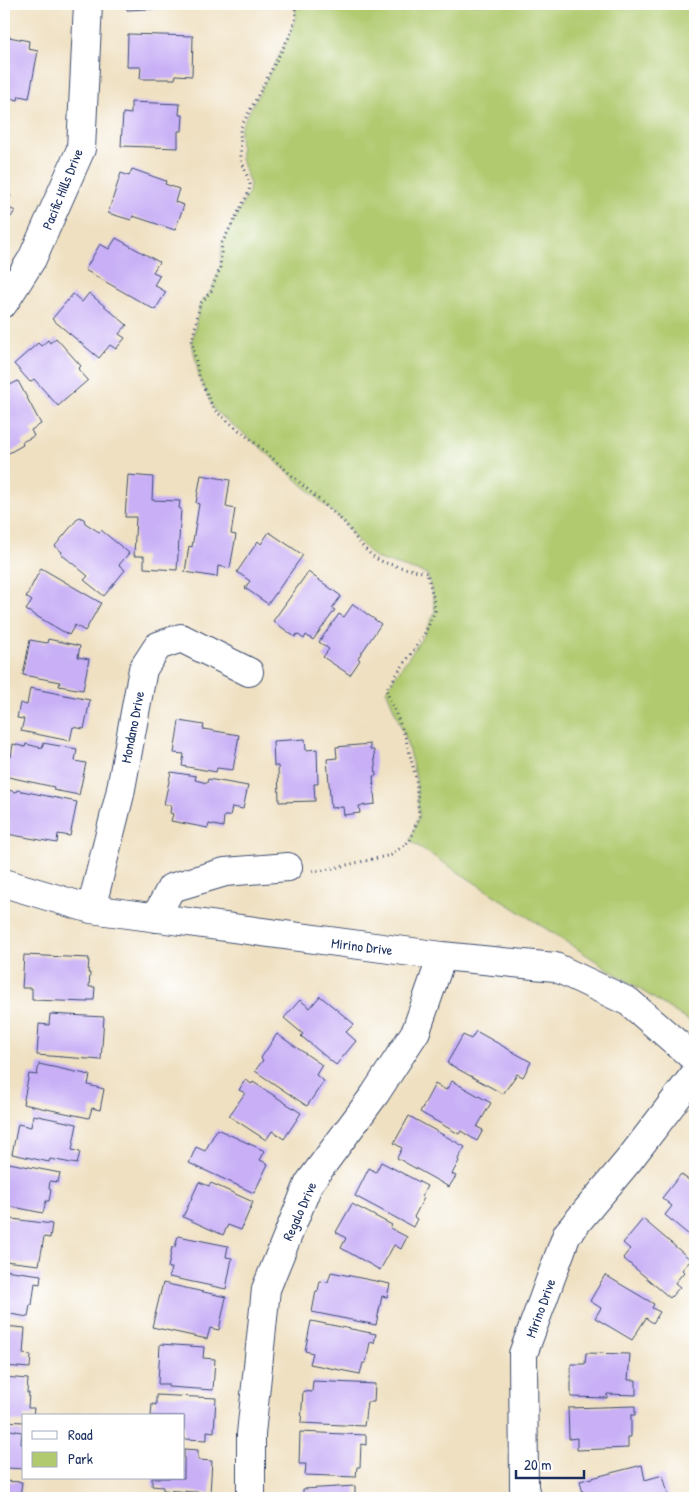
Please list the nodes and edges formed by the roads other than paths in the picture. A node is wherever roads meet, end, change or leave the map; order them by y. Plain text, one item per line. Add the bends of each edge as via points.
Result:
1 (88, 4) edge
2 (4, 303) edge
3 (249, 672) dead end
4 (288, 867) road end
5 (4, 883) edge
6 (91, 909) junction
7 (155, 918) junction
8 (442, 956) junction
9 (695, 1059) edge
10 (695, 1074) edge
11 (251, 1498) edge
12 (527, 1498) edge

1 - 2 street, Pacific Hills Drive via 81,149 32,260
3 - 6 street, Mondano Drive via 181,638 158,646 143,670 120,794
4 - 7 street via 225,872 171,888
5 - 6 street, Mirino Drive
6 - 7 street, Mirino Drive
7 - 8 street, Mirino Drive
8 - 9 street, Mirino Drive via 555,967 629,1002
8 - 11 street, Regalo Drive via 416,1031 375,1094 309,1183 266,1290 251,1434
10 - 12 street, Mirino Drive via 567,1234 523,1354 524,1488

